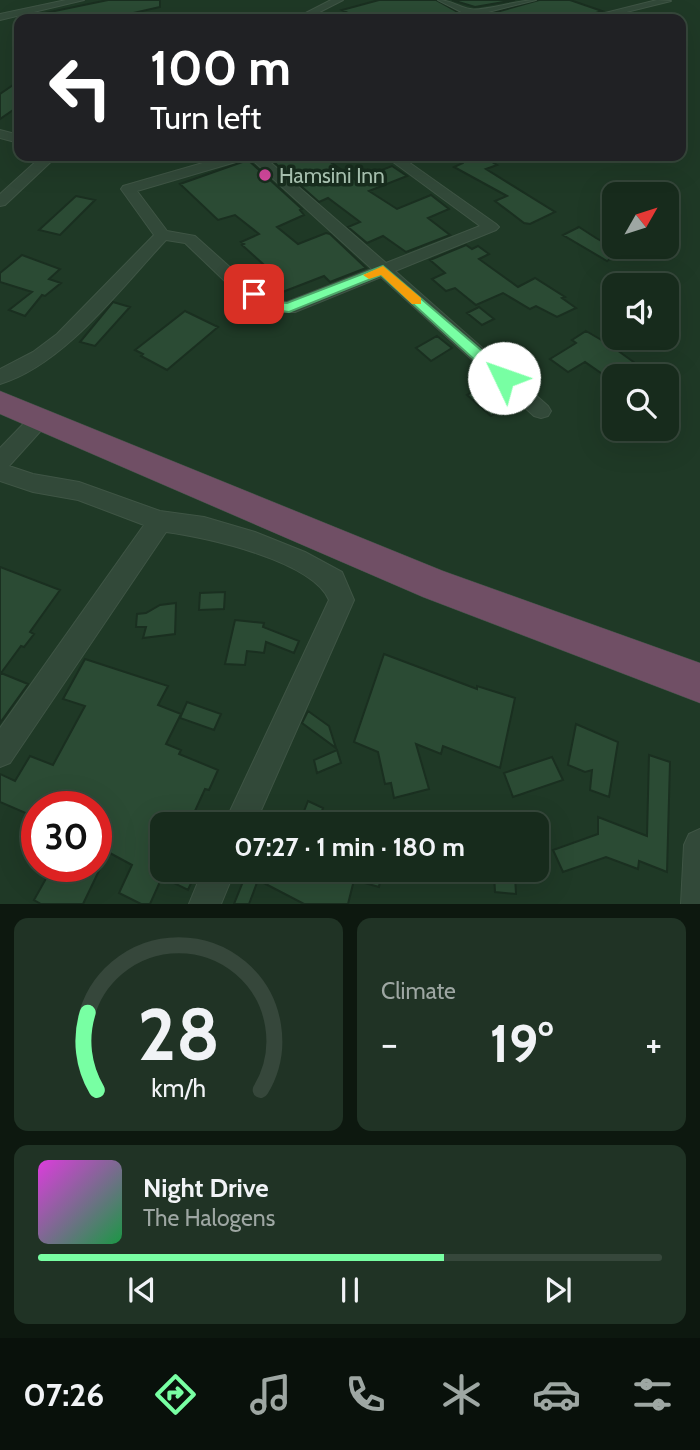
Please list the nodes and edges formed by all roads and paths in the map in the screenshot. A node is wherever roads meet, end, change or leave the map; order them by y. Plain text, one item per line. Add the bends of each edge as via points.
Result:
1 (79, 0) edge
2 (338, 0) edge
3 (443, 0) edge
4 (531, 0) edge
5 (662, 0) edge
6 (471, 13) joint
7 (18, 14) edge
8 (309, 14) edge
9 (608, 14) edge
10 (45, 161) edge
11 (224, 161) edge
12 (261, 161) edge
13 (399, 161) edge
14 (0, 202) edge
15 (162, 235) junction
16 (383, 270) junction
17 (0, 377) edge
18 (0, 402) edge
19 (541, 411) dead end
20 (39, 420) junction
21 (0, 462) edge
22 (0, 472) edge
23 (160, 521) junction
24 (700, 683) edge
25 (0, 753) edge
26 (245, 812) edge
27 (700, 845) edge
28 (214, 882) edge
29 (205, 904) edge
30 (696, 904) edge

1 - 7 street
2 - 8 street
3 - 6 street
4 - 6 street
5 - 9 street via 666,1
10 - 14 street
11 - 15 street via 128,189
12 - 16 street
13 - 16 street via 491,227
15 - 16 street via 190,239 236,282 271,306 289,308
15 - 17 street via 63,338 40,357
16 - 19 street
18 - 20 highway
20 - 21 street
20 - 24 highway via 436,585
22 - 23 street via 79,491
23 - 25 street
23 - 26 street via 204,527 284,555 333,580 342,600
27 - 30 street
28 - 29 street

